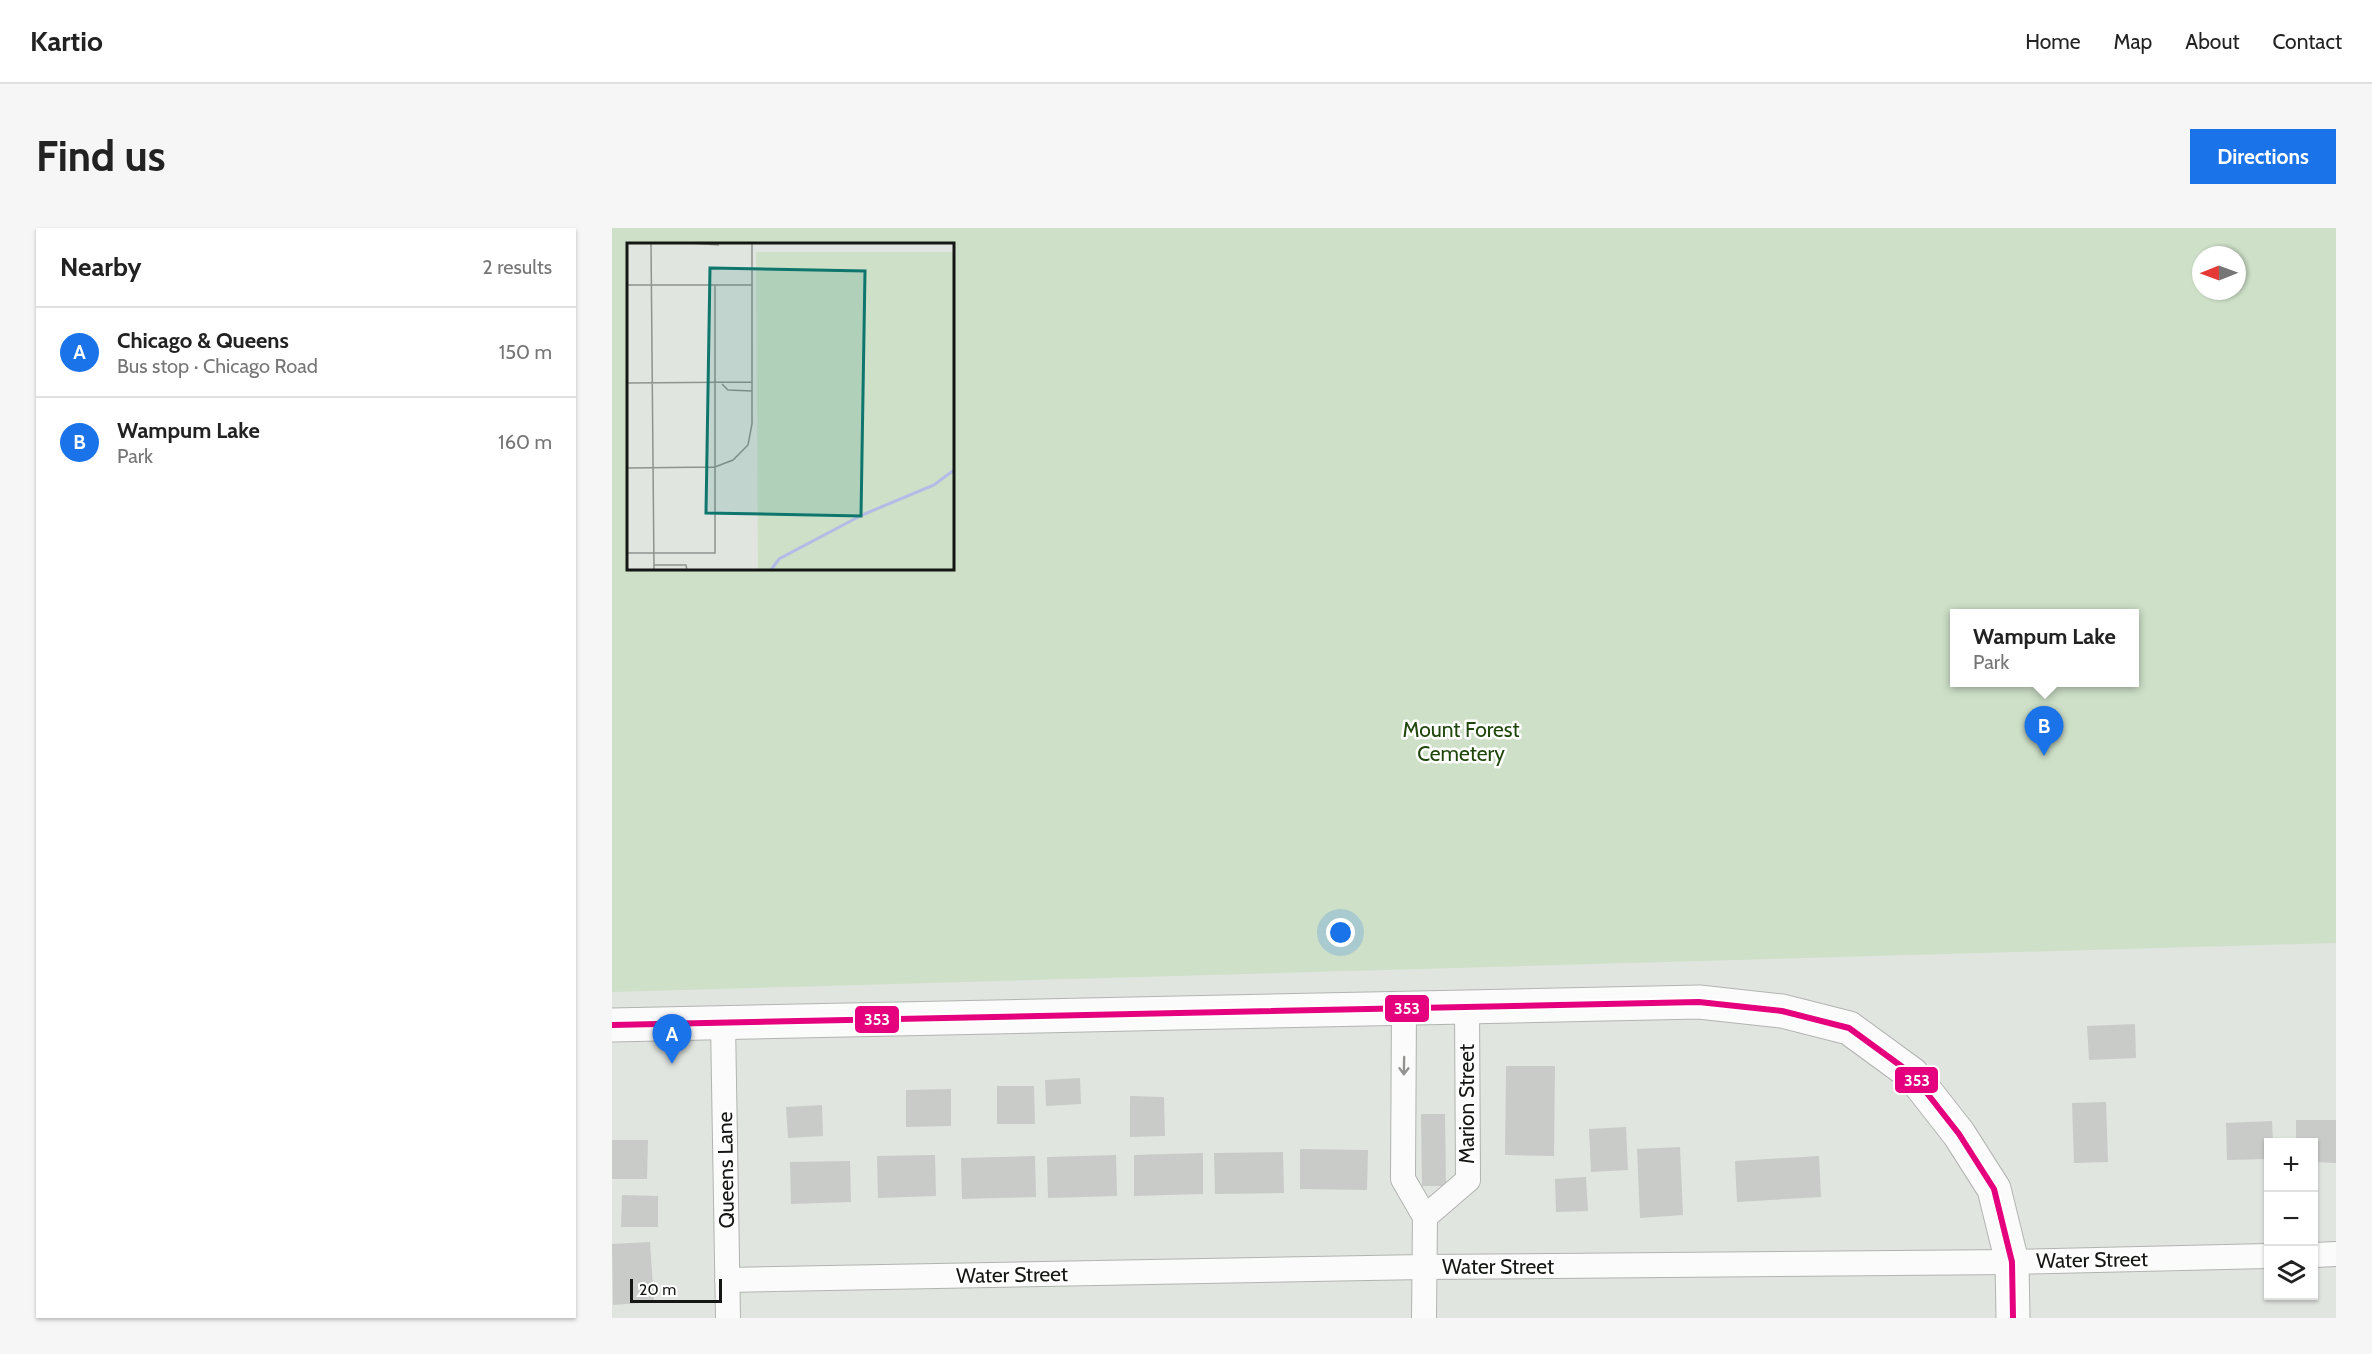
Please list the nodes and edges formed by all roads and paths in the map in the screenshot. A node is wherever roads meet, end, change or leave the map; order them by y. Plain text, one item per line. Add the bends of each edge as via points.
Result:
1 (1467, 1006) junction
2 (1404, 1008) junction
3 (723, 1023) junction
4 (612, 1025) edge
5 (1425, 1217) junction
6 (2336, 1254) edge
7 (2318, 1255) edge
8 (2264, 1256) edge
9 (2012, 1262) junction
10 (1424, 1267) junction
11 (727, 1280) junction
12 (728, 1318) edge
13 (1424, 1318) edge
14 (2013, 1318) edge

1 - 2 street
1 - 5 street, Marion Street via 1468,1180
1 - 9 street via 1699,1002 1782,1011 1849,1028 1912,1074 1959,1134 1994,1189
2 - 3 street
2 -> 5 street via 1403,1179
3 - 4 street
3 - 11 street, Queens Lane
5 - 10 street
6 - 7 street
8 - 9 street, Water Street
9 - 10 street, Water Street
9 - 14 street
10 - 11 street, Water Street
10 - 13 street
11 - 12 street, Queens Lane

